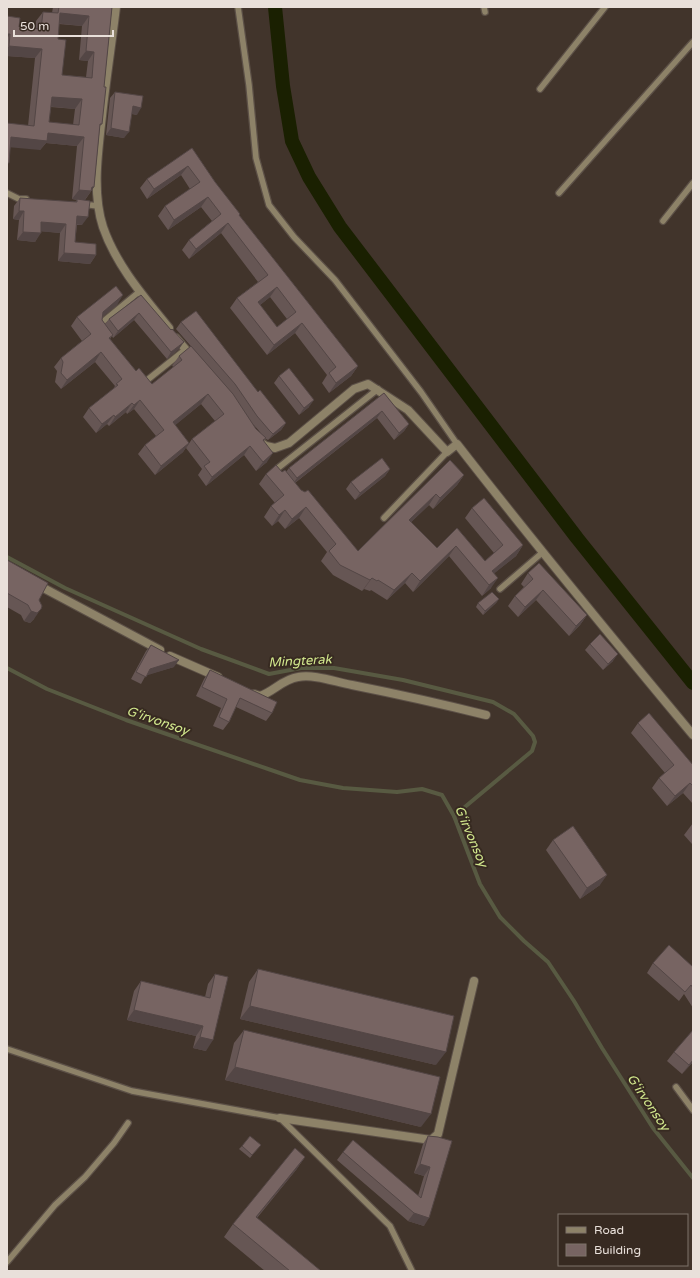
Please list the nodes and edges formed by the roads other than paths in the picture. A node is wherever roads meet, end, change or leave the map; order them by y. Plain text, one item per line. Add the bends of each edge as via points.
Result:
1 (116, 7) edge
2 (238, 7) edge
3 (605, 7) edge
4 (693, 42) edge
5 (540, 89) dead end
6 (693, 183) edge
7 (7, 193) edge
8 (559, 193) dead end
9 (35, 200) edge
10 (74, 204) edge
11 (98, 206) junction
12 (664, 221) dead end
13 (140, 291) junction
14 (104, 335) edge
15 (186, 349) junction
16 (196, 361) edge
17 (137, 376) edge
18 (378, 390) junction
19 (257, 438) edge
20 (457, 444) junction
21 (447, 452) junction
22 (282, 479) edge
23 (384, 518) dead end
24 (543, 552) junction
25 (27, 579) edge
26 (500, 590) dead end
27 (226, 681) edge
28 (246, 690) edge
29 (486, 715) dead end
30 (693, 735) edge
31 (474, 981) dead end
32 (7, 1049) edge
33 (676, 1087) dead end
34 (693, 1110) edge
35 (280, 1118) junction
36 (128, 1123) dead end
37 (7, 1262) edge
38 (412, 1271) edge

1 - 11 street via 101,131 96,189
2 - 20 lane via 256,158 270,205 294,237 335,280 421,392
3 - 5 lane
4 - 8 lane
6 - 12 lane
7 - 9 lane via 19,199
10 - 11 lane
11 - 13 street via 103,227 114,253
13 - 14 lane via 100,324
13 - 15 street
15 - 16 street
15 - 17 lane via 146,381
18 - 19 street via 368,384 354,389 289,443 275,448 266,446
18 - 21 street via 408,410
18 - 22 lane via 278,468 277,473
20 - 21 street
20 - 24 street
21 - 23 lane
24 - 26 lane
24 - 30 street
25 - 27 street via 171,657
28 - 29 street via 260,696 268,694 286,681 298,677 314,678
31 - 35 street via 438,1134 431,1140
32 - 35 lane via 132,1091
33 - 34 lane
35 - 38 lane via 390,1226
36 - 37 lane via 85,1177 55,1205

